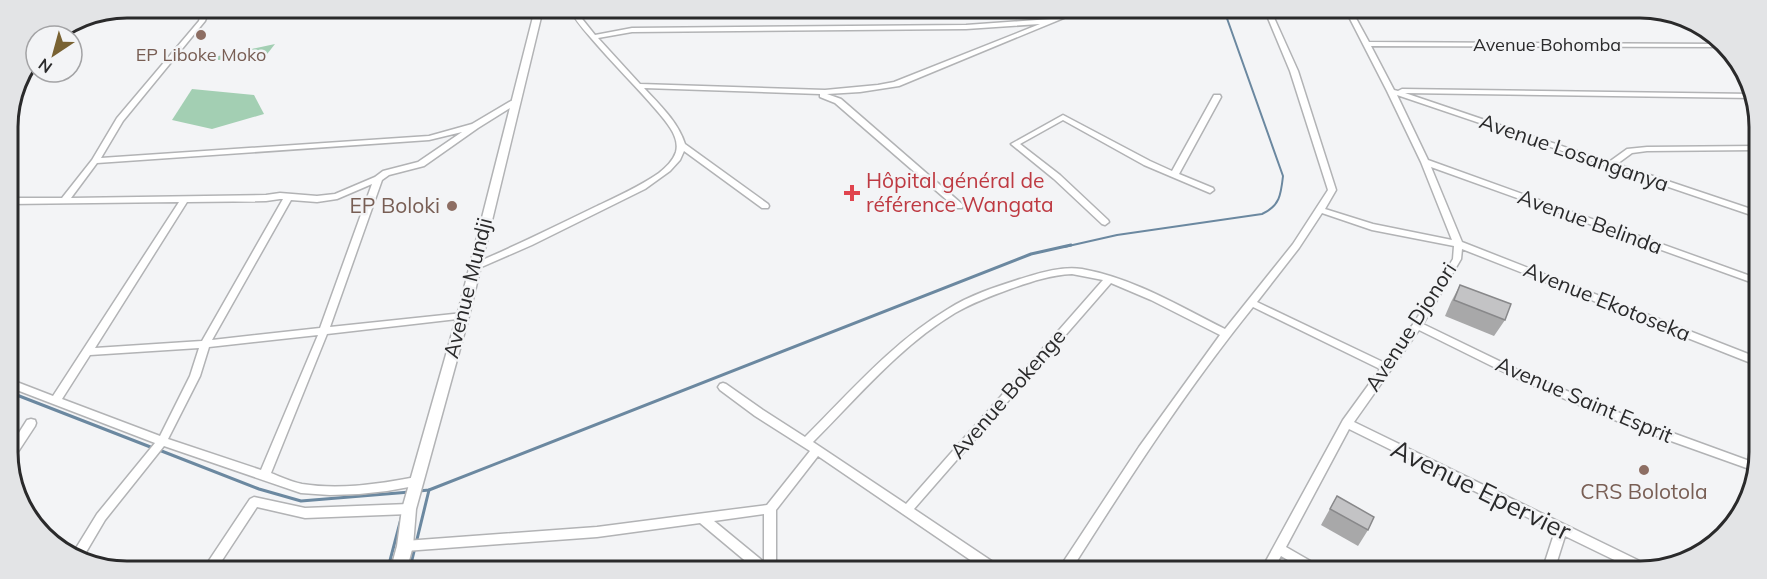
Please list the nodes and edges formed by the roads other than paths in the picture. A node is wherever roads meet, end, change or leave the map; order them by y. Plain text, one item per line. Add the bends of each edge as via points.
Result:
1 (203, 18) edge
2 (537, 18) edge
3 (578, 18) edge
4 (1058, 18) edge
5 (1271, 18) edge
6 (1353, 18) edge
7 (1050, 21) junction
8 (594, 37) junction
9 (1366, 44) junction
10 (1713, 46) edge
11 (638, 86) junction
12 (1391, 91) junction
13 (818, 92) junction
14 (1744, 96) edge
15 (1217, 97) dead end
16 (514, 103) junction
17 (475, 126) junction
18 (681, 145) junction
19 (1749, 148) edge
20 (95, 161) junction
21 (1425, 162) junction
22 (1610, 165) junction
23 (1174, 175) junction
24 (378, 179) junction
25 (1210, 190) dead end
26 (288, 198) junction
27 (185, 199) junction
28 (18, 201) edge
29 (64, 201) junction
30 (765, 206) dead end
31 (959, 206) dead end
32 (1321, 210) junction
33 (1749, 211) edge
34 (1105, 222) dead end
35 (1458, 244) junction
36 (474, 267) junction
37 (1110, 278) junction
38 (1749, 278) edge
39 (1252, 303) junction
40 (463, 316) junction
41 (1417, 325) junction
42 (324, 332) junction
43 (1226, 334) junction
44 (205, 344) junction
45 (88, 352) junction
46 (1749, 358) edge
47 (1385, 367) junction
48 (18, 386) edge
49 (723, 387) dead end
50 (56, 400) junction
51 (31, 423) dead end
52 (1347, 423) junction
53 (162, 441) junction
54 (18, 442) edge
55 (812, 447) junction
56 (1748, 464) edge
57 (264, 476) junction
58 (416, 484) junction
59 (410, 506) junction
60 (770, 509) junction
61 (906, 511) junction
62 (702, 518) junction
63 (1562, 531) junction
64 (405, 546) junction
65 (1279, 549) junction
66 (80, 551) edge
67 (215, 561) edge
68 (401, 561) edge
69 (754, 561) edge
70 (770, 561) edge
71 (981, 561) edge
72 (1070, 561) edge
73 (1272, 561) edge
74 (1300, 561) edge
75 (1552, 561) edge
76 (1626, 561) edge

1 - 20 street via 120,120
2 - 16 street, Avenue Mundji
3 - 8 street
4 - 7 street
5 - 32 street via 1294,71 1332,190
6 - 9 street, Avenue Djonori
7 - 8 street via 966,27 632,30
7 - 13 street via 896,84 866,91
8 - 11 street
9 - 10 street, Avenue Bohomba
9 - 12 street, Avenue Djonori
11 - 13 street
11 - 18 street via 678,135
12 - 14 street
12 - 21 street, Avenue Djonori
12 - 22 street, Avenue Losanganya
13 - 31 street via 838,101
15 - 23 street
16 - 17 street
16 - 36 street, Avenue Mundji
17 - 20 street via 429,138
17 - 24 street via 421,164 386,173
18 - 30 street
18 - 36 street via 669,168 642,187
19 - 22 street via 1630,151
20 - 29 street
21 - 35 street, Avenue Djonori
21 - 38 street, Avenue Belinda
22 - 33 street, Avenue Losanganya
23 - 25 street
23 - 34 street via 1063,117 1015,144 1058,177
24 - 26 street via 327,198
24 - 42 street
26 - 27 street via 280,195
26 - 44 street
27 - 29 street
27 - 45 street
28 - 29 street
32 - 35 street, Avenue Ekotoseka via 1388,231
32 - 39 street
35 - 41 street, Avenue Djonori via 1457,259
35 - 46 street, Avenue Ekotoseka
36 - 40 street, Avenue Mundji
37 - 43 street
37 - 55 street via 1053,272 988,293 952,310 905,346
37 - 61 street, Avenue Bokenge
39 - 43 street
39 - 47 street
40 - 42 street
40 - 58 street, Avenue Mundji
41 - 47 street, Avenue Djonori
41 - 56 street, Avenue Saint Esprit via 1633,423
42 - 44 street
42 - 57 street
43 - 72 street
44 - 45 street
44 - 53 street via 195,376
45 - 50 street
47 - 52 street, Avenue Djonori
48 - 50 street
49 - 55 street
50 - 53 street
51 - 54 street
52 - 63 street, Avenue Epervier
52 - 65 street, Avenue Djonori
53 - 57 street
53 - 66 street via 101,517
55 - 60 street
55 - 61 street
57 - 58 street via 320,490
58 - 59 street, Avenue Mundji
59 - 64 street, Avenue Mundji
59 - 67 street via 305,513 254,502
60 - 62 street
60 - 70 street
61 - 71 street
62 - 64 street via 597,532
62 - 69 street
63 - 75 street
63 - 76 street, Avenue Epervier
64 - 68 street, Avenue Mundji
65 - 73 street, Avenue Djonori
65 - 74 street

